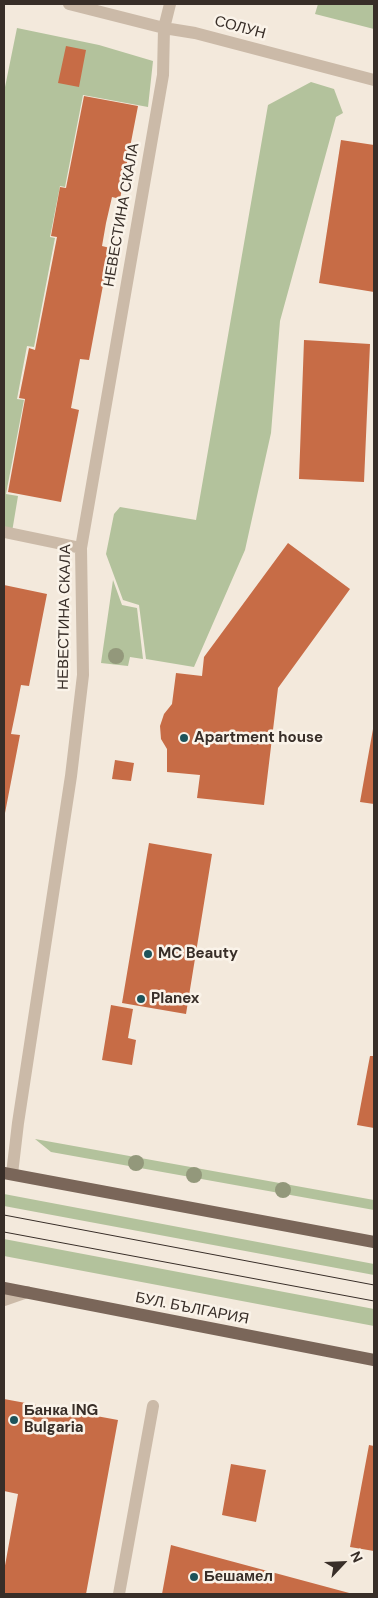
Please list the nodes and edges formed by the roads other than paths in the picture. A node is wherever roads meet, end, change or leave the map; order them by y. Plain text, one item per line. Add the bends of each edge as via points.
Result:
1 (68, 4) edge
2 (170, 4) edge
3 (164, 28) junction
4 (374, 80) edge
5 (4, 532) edge
6 (80, 548) junction
7 (8, 1173) edge
8 (374, 1242) edge
9 (4, 1288) edge
10 (27, 1292) junction
11 (4, 1300) edge
12 (374, 1360) edge
13 (153, 1406) dead end
14 (119, 1594) edge

1 - 3 street, СОЛУН
2 - 3 street, НЕВЕСТИНА СКАЛА
3 - 4 street, СОЛУН via 195,33
3 - 6 street, НЕВЕСТИНА СКАЛА via 163,75
5 - 6 street
6 - 7 street, НЕВЕСТИНА СКАЛА via 83,676 18,1124
7 - 8 main road
9 - 10 main road, БУЛ. БЪЛГАРИЯ
10 - 11 street
10 - 12 main road, БУЛ. БЪЛГАРИЯ
13 - 14 street

